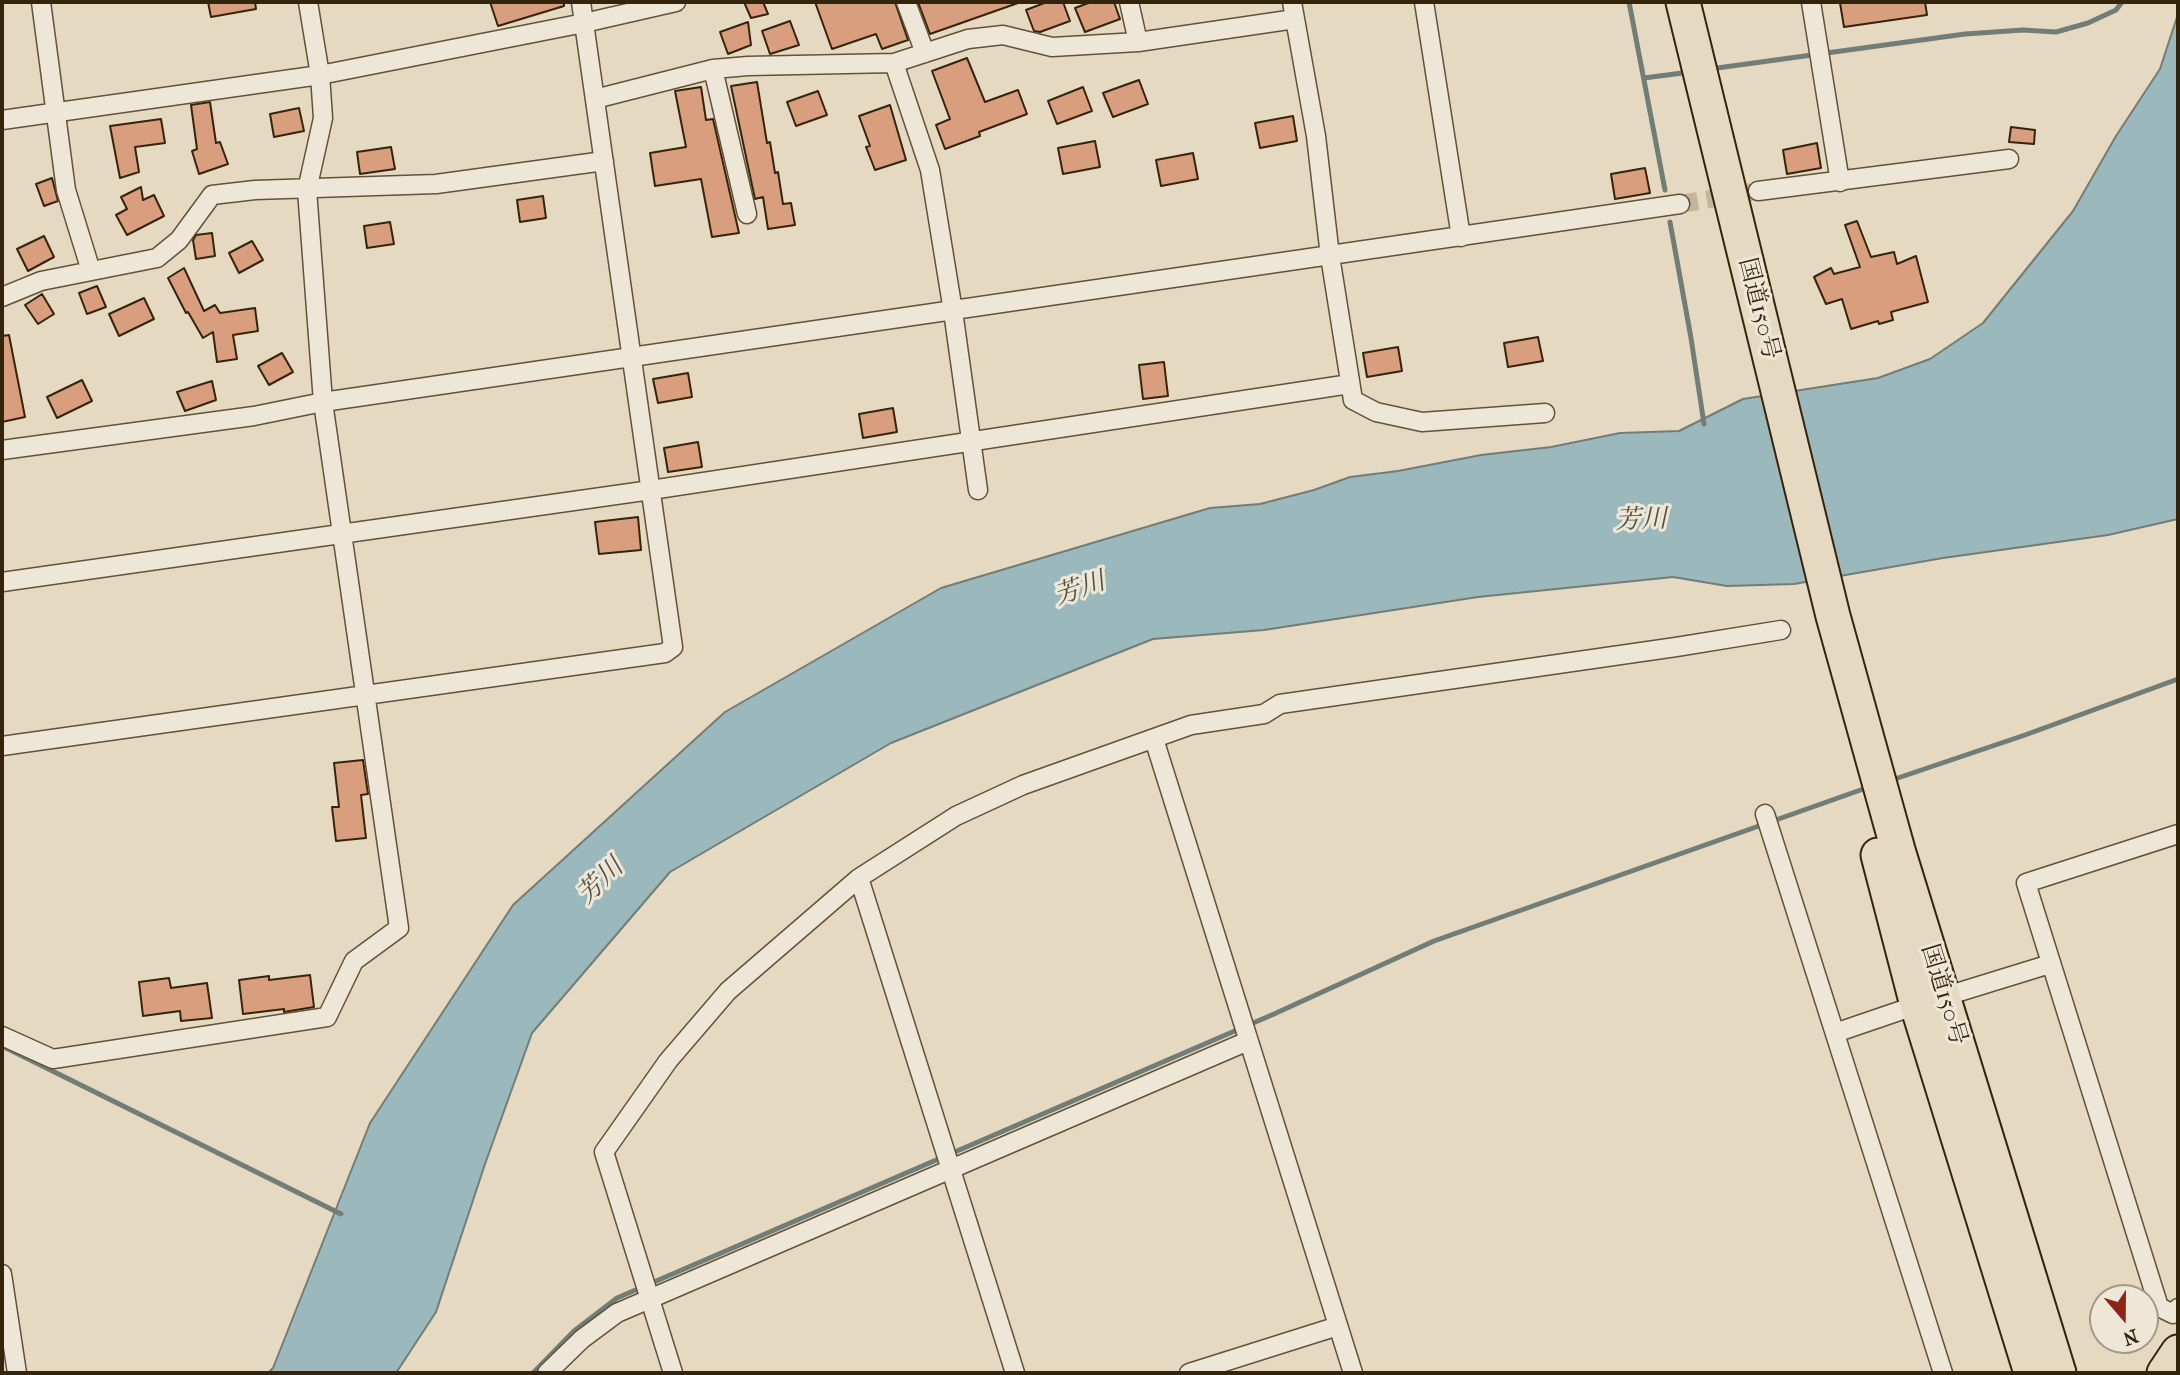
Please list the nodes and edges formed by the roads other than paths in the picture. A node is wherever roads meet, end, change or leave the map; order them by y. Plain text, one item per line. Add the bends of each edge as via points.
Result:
1 (41, 2) edge
2 (307, 2) edge
3 (581, 2) edge
4 (676, 2) edge
5 (906, 2) edge
6 (1129, 2) edge
7 (1424, 2) edge
8 (1683, 2) edge
9 (1811, 2) edge
10 (1294, 10) edge
11 (584, 23) junction
12 (1138, 42) junction
13 (925, 53) junction
14 (894, 63) junction
15 (713, 69) junction
16 (320, 75) junction
17 (595, 99) junction
18 (57, 112) junction
19 (2, 120) edge
20 (2009, 159) dead end
21 (604, 161) junction
22 (1840, 182) junction
23 (307, 190) junction
24 (1758, 191) tunnel mouth
25 (1680, 204) tunnel mouth
26 (747, 214) dead end
27 (1461, 237) junction
28 (1330, 256) junction
29 (91, 271) junction
30 (2, 298) edge
31 (953, 311) junction
32 (633, 358) junction
33 (1350, 384) junction
34 (323, 402) junction
35 (1545, 413) dead end
36 (971, 442) junction
37 (2, 450) edge
38 (651, 490) junction
39 (978, 490) dead end
40 (343, 535) junction
41 (2, 582) edge
42 (1781, 630) dead end
43 (365, 695) junction
44 (1154, 739) junction
45 (2, 746) edge
46 (1765, 814) dead end
47 (2178, 834) edge
48 (859, 878) junction
49 (2050, 964) junction
50 (1930, 1001) junction
51 (1835, 1034) junction
52 (2, 1036) edge
53 (1247, 1039) junction
54 (949, 1167) junction
55 (2, 1274) edge
56 (649, 1299) junction
57 (2178, 1308) edge
58 (1338, 1326) junction
59 (2178, 1352) edge
60 (17, 1373) edge
61 (547, 1373) edge
62 (673, 1373) edge
63 (1015, 1373) edge
64 (1189, 1373) edge
65 (1353, 1373) edge
66 (1943, 1373) edge
67 (2031, 1373) edge
68 (2059, 1373) edge
69 (2164, 1373) edge

1 - 18 street
2 - 16 street
3 - 11 street
4 - 11 street
5 - 13 street
6 - 12 street
7 - 27 street
8 - 50 highway, 国道150号 via 1833,616 1898,850
9 - 22 street
10 - 12 street
10 - 28 street via 1316,135
11 - 16 street
11 - 17 street
12 - 13 street via 1052,47 1003,35 968,39
13 - 14 street
14 - 15 street
14 - 31 street via 930,170
15 - 17 street
15 - 26 street
16 - 18 street
16 - 23 street via 323,118
17 - 21 street
18 - 19 street
18 - 29 street via 66,190
20 - 22 street
21 - 23 street via 436,184
21 - 32 street
22 - 24 street
23 - 29 street via 212,195 178,240 157,258
23 - 34 street
25 - 27 street
27 - 28 street
28 - 31 street
28 - 33 street
29 - 30 street via 41,281
31 - 32 street
31 - 36 street
32 - 34 street
32 - 38 street
33 - 35 street via 1353,400 1376,412 1422,422
33 - 36 street
34 - 37 street via 254,416
34 - 40 street
36 - 38 street
36 - 39 street
38 - 40 street
38 - 43 street via 673,647 664,653
40 - 41 street
40 - 43 street
42 - 44 street via 1280,704 1264,714 1191,725
43 - 45 street
43 - 52 street via 399,928 354,961 327,1017 53,1059
44 - 48 street via 1052,774 956,816
44 - 53 street
46 - 51 street
47 - 49 street via 2025,883
48 - 54 street
48 - 56 street via 728,991 668,1061 604,1152
49 - 50 street
49 - 57 street via 2159,1307 2173,1314
50 - 51 street
50 - 67 highway, 国道150号
50 - 68 highway, 国道150号
51 - 66 street
53 - 54 street
53 - 58 street
54 - 56 street
54 - 63 street
55 - 60 street
56 - 61 street via 617,1313
56 - 62 street
58 - 64 street
58 - 65 street
59 - 69 highway

